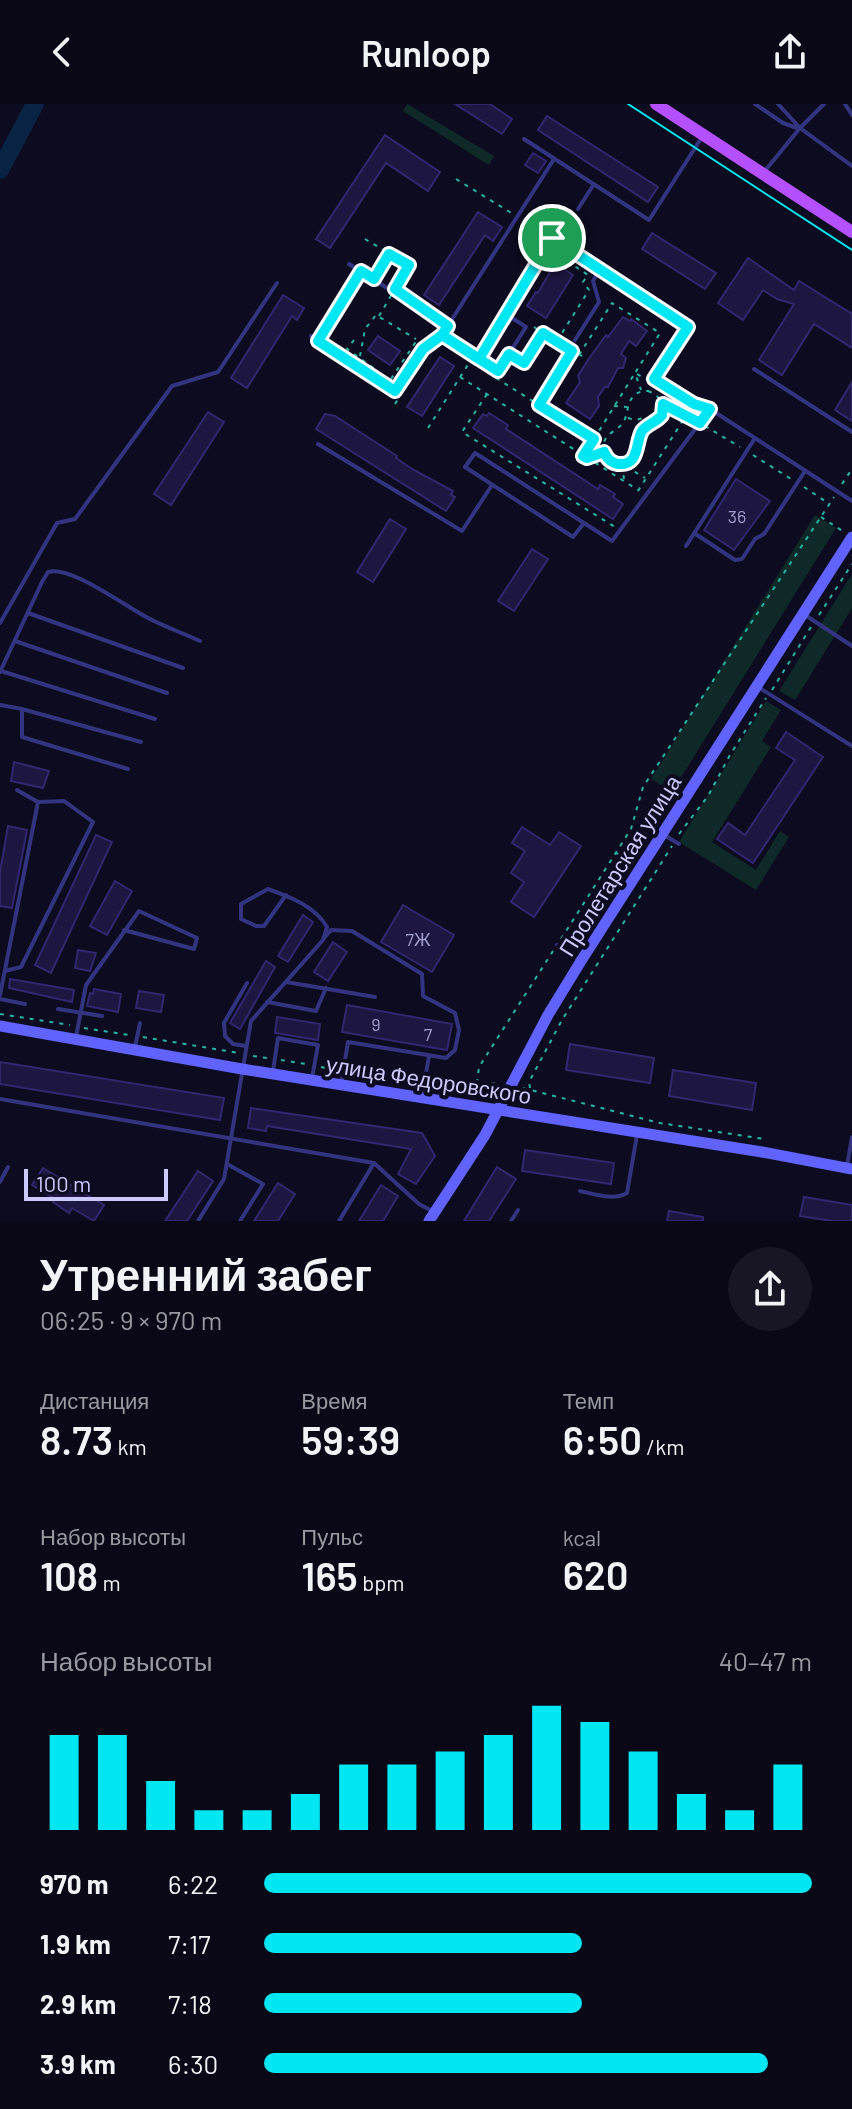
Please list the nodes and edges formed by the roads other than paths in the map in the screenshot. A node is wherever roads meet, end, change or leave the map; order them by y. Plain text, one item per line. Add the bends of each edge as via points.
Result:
1 (656, 104) edge
2 (755, 104) edge
3 (778, 104) edge
4 (824, 104) edge
5 (845, 104) edge
6 (852, 115) edge
7 (800, 128) junction
8 (703, 135) junction
9 (524, 139) dead end
10 (554, 159) junction
11 (852, 166) edge
12 (763, 174) junction
13 (594, 184) junction
14 (578, 209) dead end
15 (852, 232) edge
16 (349, 264) dead end
17 (600, 269) junction
18 (277, 283) dead end
19 (387, 288) dead end
20 (506, 314) junction
21 (442, 335) junction
22 (311, 336) dead end
23 (575, 340) dead end
24 (479, 359) junction
25 (754, 369) dead end
26 (710, 409) junction
27 (852, 432) edge
28 (755, 438) junction
29 (318, 444) dead end
30 (805, 471) junction
31 (492, 485) junction
32 (852, 501) edge
33 (584, 523) junction
34 (694, 533) junction
35 (852, 537) edge
36 (686, 546) dead end
37 (28, 613) junction
38 (803, 613) junction
39 (0, 623) edge
40 (15, 641) junction
41 (200, 641) dead end
42 (852, 646) edge
43 (183, 668) dead end
44 (0, 671) edge
45 (756, 686) junction
46 (167, 693) dead end
47 (0, 705) edge
48 (22, 709) junction
49 (155, 719) dead end
50 (141, 742) dead end
51 (852, 746) edge
52 (128, 769) dead end
53 (17, 790) dead end
54 (38, 802) junction
55 (662, 834) junction
56 (677, 843) road end
57 (286, 895) junction
58 (124, 930) junction
59 (323, 940) junction
60 (557, 945) road end
61 (581, 961) junction
62 (5, 971) junction
63 (286, 982) junction
64 (247, 983) dead end
65 (326, 988) junction
66 (0, 997) edge
67 (375, 997) dead end
68 (267, 1002) junction
69 (25, 1004) dead end
70 (58, 1009) dead end
71 (81, 1012) junction
72 (102, 1016) dead end
73 (140, 1023) dead end
74 (0, 1026) edge
75 (77, 1033) junction
76 (246, 1046) junction
77 (135, 1050) junction
78 (429, 1056) junction
79 (242, 1069) junction
80 (273, 1074) junction
81 (312, 1080) junction
82 (341, 1085) junction
83 (421, 1098) junction
84 (0, 1099) edge
85 (499, 1111) junction
86 (637, 1132) junction
87 (852, 1137) edge
88 (231, 1140) junction
89 (374, 1163) junction
90 (227, 1164) junction
91 (8, 1167) dead end
92 (850, 1169) edge
93 (0, 1182) edge
94 (580, 1191) dead end
95 (518, 1210) dead end
96 (432, 1217) edge
97 (198, 1221) edge
98 (240, 1221) edge
99 (339, 1221) edge
100 (511, 1221) edge

1 - 8 main road
2 - 7 lane
3 - 7 lane
4 - 7 lane
5 - 6 lane
7 - 11 lane
7 - 12 lane
8 - 12 main road
8 - 13 lane via 649,220
9 - 10 lane
10 - 13 lane
10 - 21 lane
12 - 15 main road
13 - 14 lane
16 - 19 lane
17 - 20 lane via 552,238
17 - 23 lane via 593,281 599,302
17 - 26 lane via 688,327 654,379
18 - 39 lane via 218,372 172,386 75,519 57,523
20 - 24 lane
20 - 24 lane via 526,327 498,371
21 - 22 lane via 395,391
21 - 24 lane
25 - 27 lane
26 - 28 lane
26 - 33 lane via 612,541
28 - 30 lane
28 - 34 lane
29 - 31 lane via 462,531
30 - 32 lane
30 - 34 lane via 764,534 740,560
31 - 33 lane via 573,537
31 - 33 lane via 465,467 475,453
34 - 36 lane
35 - 38 street, Пролетарская улица
37 - 40 lane
37 - 41 lane via 48,572 54,570
37 - 43 lane
38 - 42 lane
38 - 45 street, Пролетарская улица
40 - 44 lane
40 - 46 lane
44 - 49 lane
45 - 51 lane
45 - 55 street, Пролетарская улица
47 - 48 lane
48 - 50 lane
48 - 52 lane via 22,737
53 - 54 lane
54 - 62 lane
54 - 62 lane via 64,801 93,822 21,967
55 - 56 lane
55 - 61 street, Пролетарская улица
57 - 57 lane via 268,889 253,896 241,904 241,919 264,926
57 - 59 lane via 322,920 327,927
58 - 58 lane via 139,911 197,938 194,949
58 - 71 lane via 86,985
59 - 63 lane
59 - 78 lane via 331,930 352,931 422,974 423,996 455,1013 459,1030 452,1055
60 - 61 lane
61 - 85 street, Пролетарская улица
62 - 66 lane
63 - 65 lane
63 - 68 lane
64 - 76 lane via 224,1023 225,1036
65 - 67 lane
65 - 68 lane via 316,1011
66 - 69 lane
68 - 76 lane via 251,1021
70 - 71 lane
71 - 72 lane
71 - 75 lane
73 - 77 lane
74 - 75 street, улица Федоровского
75 - 77 street, улица Федоровского
76 - 79 lane
77 - 79 street, улица Федоровского
78 - 82 lane via 348,1042
78 - 83 lane
79 - 80 street, улица Федоровского
79 - 88 lane
80 - 81 street, улица Федоровского
80 - 81 lane via 278,1038 318,1045
81 - 82 street, улица Федоровского
82 - 83 street, улица Федоровского
83 - 85 street, улица Федоровского
84 - 88 lane
85 - 86 street, улица Федоровского
85 - 96 street, Пролетарская улица
86 - 92 street, улица Федоровского
86 - 94 lane via 627,1193 613,1197
87 - 92 lane
88 - 89 lane
88 - 90 lane
89 - 96 lane
89 - 99 lane
90 - 97 lane via 224,1179
90 - 98 lane via 263,1184
91 - 93 lane
95 - 100 lane

